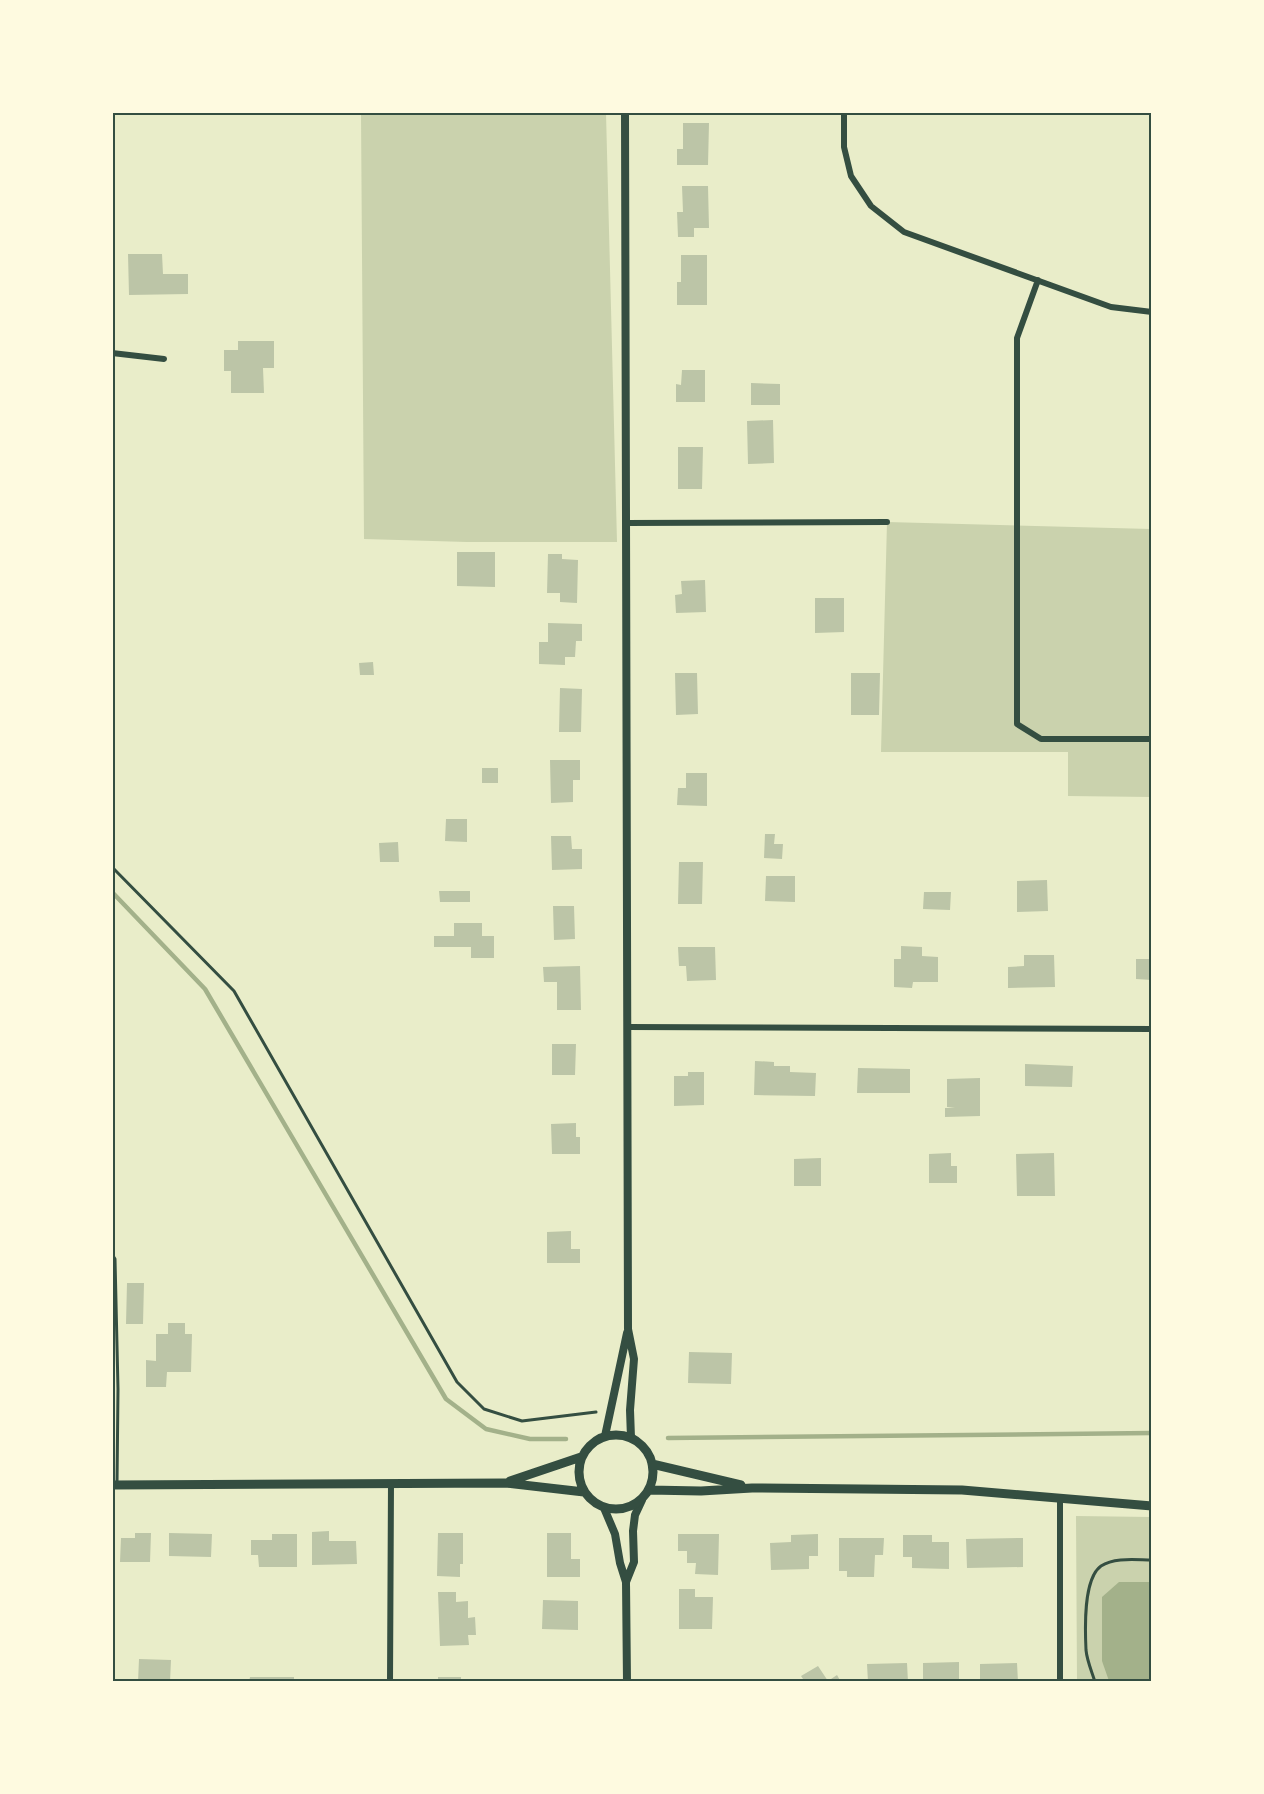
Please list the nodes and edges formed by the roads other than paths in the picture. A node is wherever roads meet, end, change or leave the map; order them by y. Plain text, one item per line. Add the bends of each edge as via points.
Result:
1 (625, 112) edge
2 (843, 112) edge
3 (1038, 280) junction
4 (1152, 312) edge
5 (112, 353) edge
6 (164, 359) dead end
7 (887, 522) dead end
8 (627, 523) junction
9 (1152, 739) edge
10 (627, 1027) junction
11 (1152, 1029) edge
12 (112, 1254) edge
13 (628, 1329) junction
14 (605, 1436) junction
15 (631, 1438) junction
16 (581, 1457) junction
17 (652, 1464) junction
18 (391, 1482) junction
19 (505, 1483) junction
20 (115, 1485) edge
21 (752, 1488) junction
22 (649, 1490) junction
23 (584, 1492) junction
24 (1060, 1498) junction
25 (642, 1500) junction
26 (1152, 1506) edge
27 (604, 1508) junction
28 (626, 1582) junction
29 (390, 1682) edge
30 (627, 1682) edge
31 (1060, 1682) edge

1 - 8 street
2 - 3 street via 844,147 851,176 871,206 904,232
3 - 4 street via 1111,307
3 - 9 street via 1017,338 1017,724 1041,739
5 - 6 street
7 - 8 street
8 - 10 street
10 - 11 street
10 - 13 street
12 - 20 lane via 117,1365
13 - 14 street
13 - 15 street via 634,1359
14 - 15 main road
14 - 16 main road
15 - 17 main road via 641,1444
16 - 19 main road
16 - 23 main road via 579,1480
17 - 21 main road
17 - 22 main road
18 - 19 main road
18 - 20 main road
18 - 29 street
19 - 23 main road
21 - 22 main road
21 - 24 main road via 963,1490
22 - 25 main road
23 - 27 main road
24 - 26 main road
24 - 31 street
25 - 27 main road via 621,1509
25 - 28 street via 635,1515 634,1562
27 - 28 street via 615,1534
28 - 30 street

